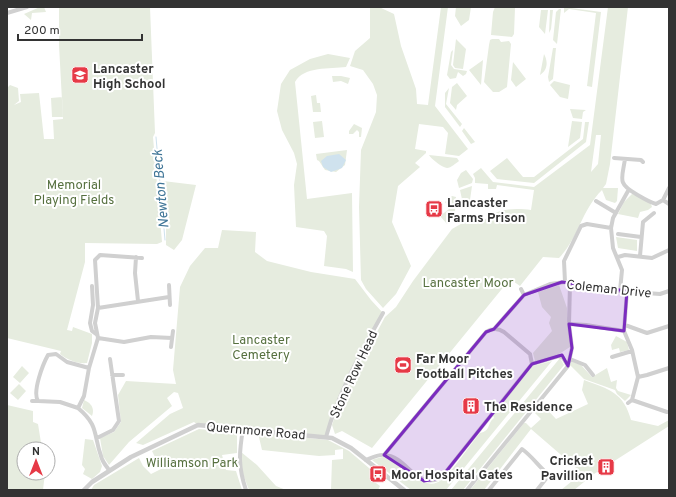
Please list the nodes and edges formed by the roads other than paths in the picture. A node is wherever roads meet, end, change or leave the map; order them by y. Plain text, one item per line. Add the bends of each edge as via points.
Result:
1 (27, 7) edge
2 (7, 13) edge
3 (614, 158) dead end
4 (625, 159) junction
5 (643, 162) dead end
6 (669, 188) edge
7 (628, 191) junction
8 (663, 200) junction
9 (596, 201) dead end
10 (669, 204) edge
11 (616, 213) junction
12 (654, 213) dead end
13 (611, 228) junction
14 (618, 234) dead end
15 (641, 237) junction
16 (669, 250) edge
17 (640, 256) junction
18 (136, 257) junction
19 (618, 257) junction
20 (142, 258) dead end
21 (565, 282) junction
22 (570, 284) junction
23 (169, 285) dead end
24 (92, 286) dead end
25 (521, 289) dead end
26 (620, 291) junction
27 (627, 291) junction
28 (669, 291) edge
29 (524, 295) junction
30 (169, 297) junction
31 (138, 301) junction
32 (170, 305) dead end
33 (98, 308) junction
34 (384, 313) dead end
35 (569, 324) junction
36 (625, 325) junction
37 (669, 326) edge
38 (494, 329) junction
39 (610, 329) junction
40 (172, 331) dead end
41 (624, 332) junction
42 (97, 336) junction
43 (627, 337) junction
44 (172, 338) junction
45 (172, 347) dead end
46 (632, 352) junction
47 (612, 357) dead end
48 (110, 359) dead end
49 (570, 359) junction
50 (532, 364) junction
51 (568, 366) junction
52 (89, 368) junction
53 (669, 368) edge
54 (112, 375) junction
55 (122, 375) dead end
56 (593, 375) dead end
57 (638, 377) junction
58 (632, 400) junction
59 (32, 401) dead end
60 (38, 401) junction
61 (628, 403) dead end
62 (78, 408) junction
63 (667, 412) dead end
64 (243, 429) junction
65 (326, 437) junction
66 (97, 438) junction
67 (384, 455) junction
68 (366, 460) junction
69 (109, 470) junction
70 (84, 490) edge
71 (246, 490) edge
72 (404, 490) edge
73 (467, 490) edge
74 (489, 490) edge
75 (537, 490) edge

1 - 2 street
3 - 4 street
4 - 5 street
4 - 7 street via 622,179
6 - 8 street
7 - 8 street via 656,204
7 - 11 street
8 - 10 street
9 - 11 street
11 - 13 street
12 - 15 street via 644,220
13 - 19 street
13 - 21 street via 587,224 581,226 564,261
14 - 15 street
15 - 17 street
16 - 17 street via 652,258
17 - 19 street
18 - 20 street
18 - 31 street via 134,273
18 - 33 street via 97,257 95,260
19 - 26 street via 622,270
21 - 22 street, Coleman Drive
21 - 29 street, Coleman Drive via 550,284
22 - 26 street, Coleman Drive
22 - 35 street
23 - 30 street
24 - 42 street via 93,305 90,323 92,331
25 - 29 street
26 - 27 street, Coleman Drive
27 - 28 street, Coleman Drive via 660,294
27 - 36 street
29 - 38 street, Coleman Drive
30 - 31 street
30 - 32 street
31 - 33 street
33 - 42 street via 95,323
34 - 65 street, Stone Row Head via 367,341 337,403
35 - 39 street
35 - 49 street via 572,348
36 - 37 street via 647,333
36 - 41 street
38 - 50 street via 504,332 527,351
38 - 67 street, Coleman Drive via 486,332
39 - 41 street
39 - 43 street
40 - 44 street
41 - 43 street
42 - 44 street via 124,342 151,337
42 - 52 street
43 - 46 street
44 - 45 street
46 - 47 street
46 - 57 street
48 - 54 street
49 - 51 street
49 - 56 street via 585,365
50 - 51 street via 559,356
50 - 67 street via 441,478 433,482 424,481 394,459
51 - 73 street
52 - 60 street via 67,362 56,354 48,355 36,386
52 - 62 street via 84,396
53 - 57 street
54 - 55 street
54 - 66 street via 119,421 113,430
57 - 58 street
58 - 61 street
58 - 63 street
59 - 60 street
60 - 62 street via 60,402
62 - 66 street via 92,423
64 - 65 street, Quernmore Road
64 - 69 street, Quernmore Road via 198,425
64 - 71 street via 239,450 240,469
65 - 68 street, Quernmore Road via 351,448
66 - 69 street via 101,457
67 - 68 street
68 - 72 street, Quernmore Road
69 - 70 street, Quernmore Road
74 - 75 street via 522,449 549,475

